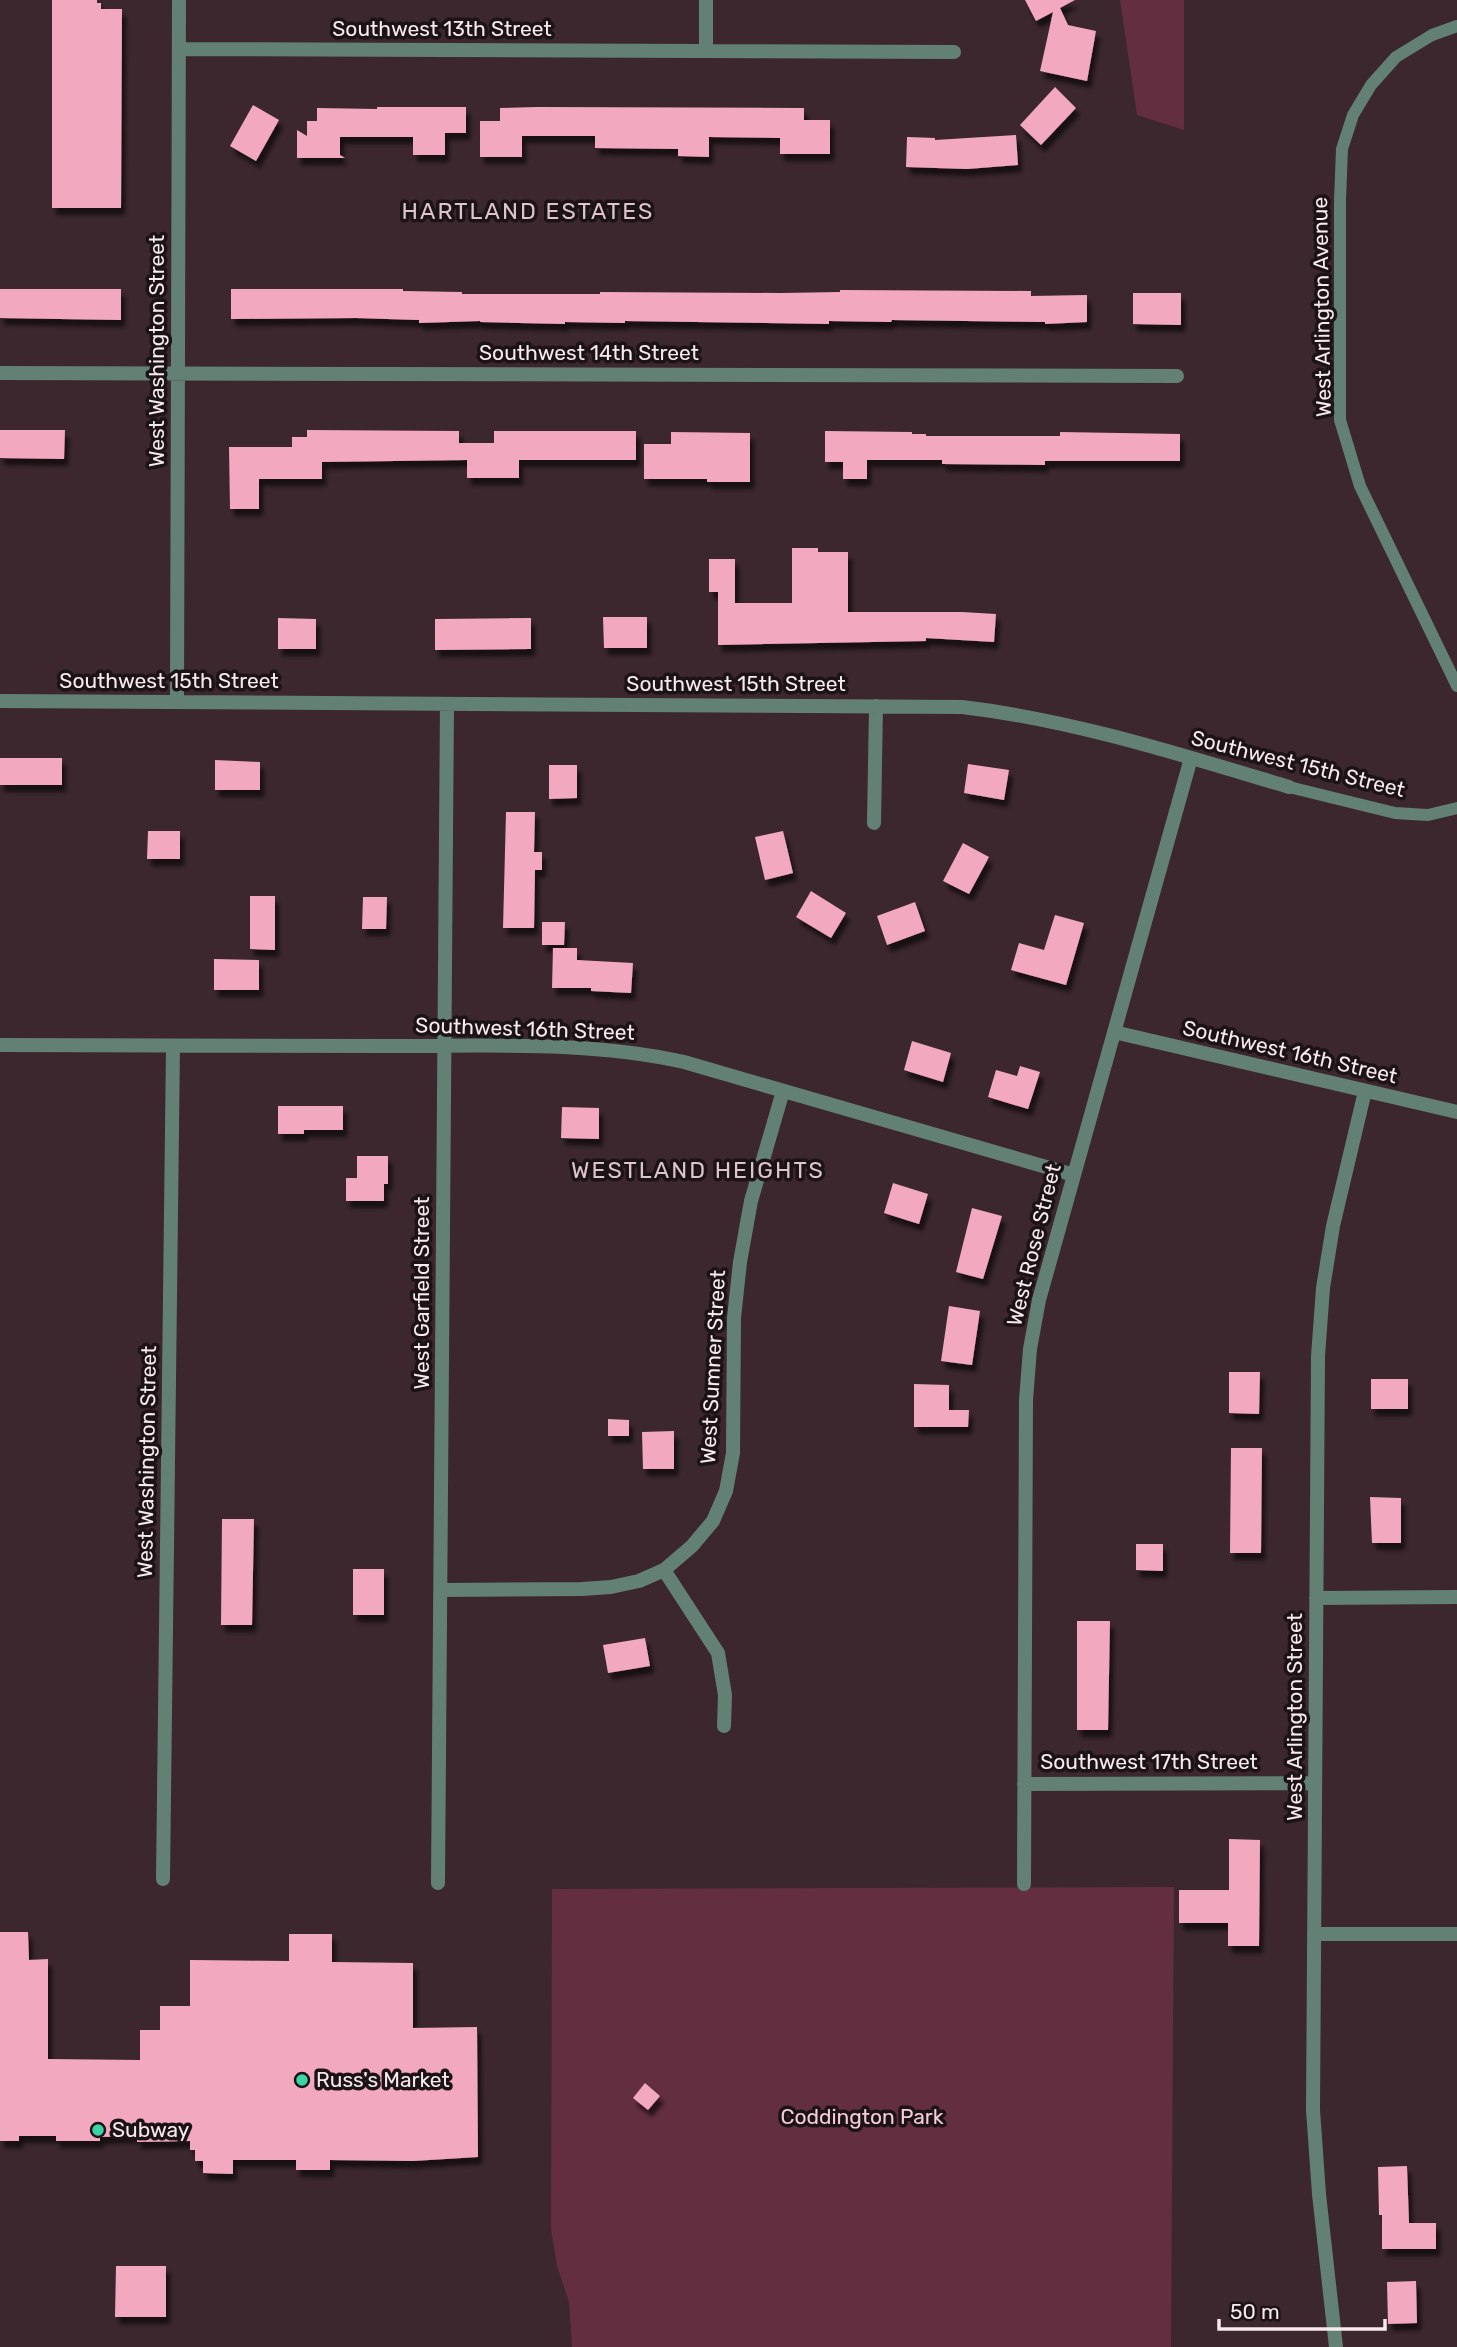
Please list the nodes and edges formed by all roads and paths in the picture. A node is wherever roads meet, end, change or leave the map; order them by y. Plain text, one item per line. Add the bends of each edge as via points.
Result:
1 (179, 0) edge
2 (706, 0) edge
3 (1457, 26) edge
4 (179, 49) junction
5 (706, 50) junction
6 (954, 52) dead end
7 (0, 373) edge
8 (178, 373) junction
9 (1177, 376) dead end
10 (1457, 686) edge
11 (0, 701) edge
12 (177, 702) junction
13 (447, 704) junction
14 (876, 706) junction
15 (1191, 758) junction
16 (1289, 787) joint
17 (1457, 808) edge
18 (874, 823) dead end
19 (1114, 1032) junction
20 (0, 1045) edge
21 (173, 1046) junction
22 (444, 1046) junction
23 (783, 1091) junction
24 (1365, 1091) junction
25 (1457, 1112) edge
26 (1074, 1175) junction
27 (664, 1570) junction
28 (441, 1590) junction
29 (1457, 1597) edge
30 (1316, 1598) junction
31 (724, 1726) dead end
32 (1315, 1783) junction
33 (1024, 1784) junction
34 (163, 1879) dead end
35 (438, 1883) dead end
36 (1024, 1884) dead end
37 (1314, 1934) junction
38 (1457, 1934) edge
39 (1336, 2347) edge

1 - 4 street, West Washington Street
2 - 5 street
3 - 10 lane, West Arlington Avenue via 1396,57 1371,85 1353,115 1342,149 1340,177 1340,419 1360,486
4 - 5 street, Southwest 13th Street
4 - 8 street, West Washington Street
5 - 6 street, Southwest 13th Street
7 - 8 street, Southwest 14th Street
8 - 9 street, Southwest 14th Street
8 - 12 street, West Washington Street
11 - 12 street, Southwest 15th Street
12 - 13 street, Southwest 15th Street
13 - 14 street, Southwest 15th Street
13 - 22 street, West Garfield Street
14 - 15 street, Southwest 15th Street via 1016,713
14 - 18 street
15 - 16 street, Southwest 15th Street
15 - 19 street, West Rose Street
16 - 17 lane, Southwest 15th Street via 1395,813 1428,815
19 - 24 street, Southwest 16th Street
19 - 26 street, West Rose Street
20 - 21 street, Southwest 16th Street
21 - 22 street, Southwest 16th Street
21 - 34 street, West Washington Street
22 - 23 street, Southwest 16th Street via 644,1054
22 - 28 street, West Garfield Street
23 - 26 street, Southwest 16th Street
23 - 27 street, West Sumner Street via 751,1201 740,1262 734,1318 733,1453 726,1491 713,1521
24 - 25 street, Southwest 16th Street
24 - 30 street, West Arlington Street via 1323,1288
26 - 33 street, West Rose Street via 1030,1349
27 - 28 street, West Sumner Street via 611,1587
27 - 31 street via 718,1653 725,1695
28 - 35 street, West Garfield Street
29 - 30 street
30 - 32 street, West Arlington Street
32 - 33 street, Southwest 17th Street
32 - 37 street, West Arlington Street
33 - 36 street, West Rose Street
37 - 38 street
37 - 39 street, West Arlington Street via 1313,2110

